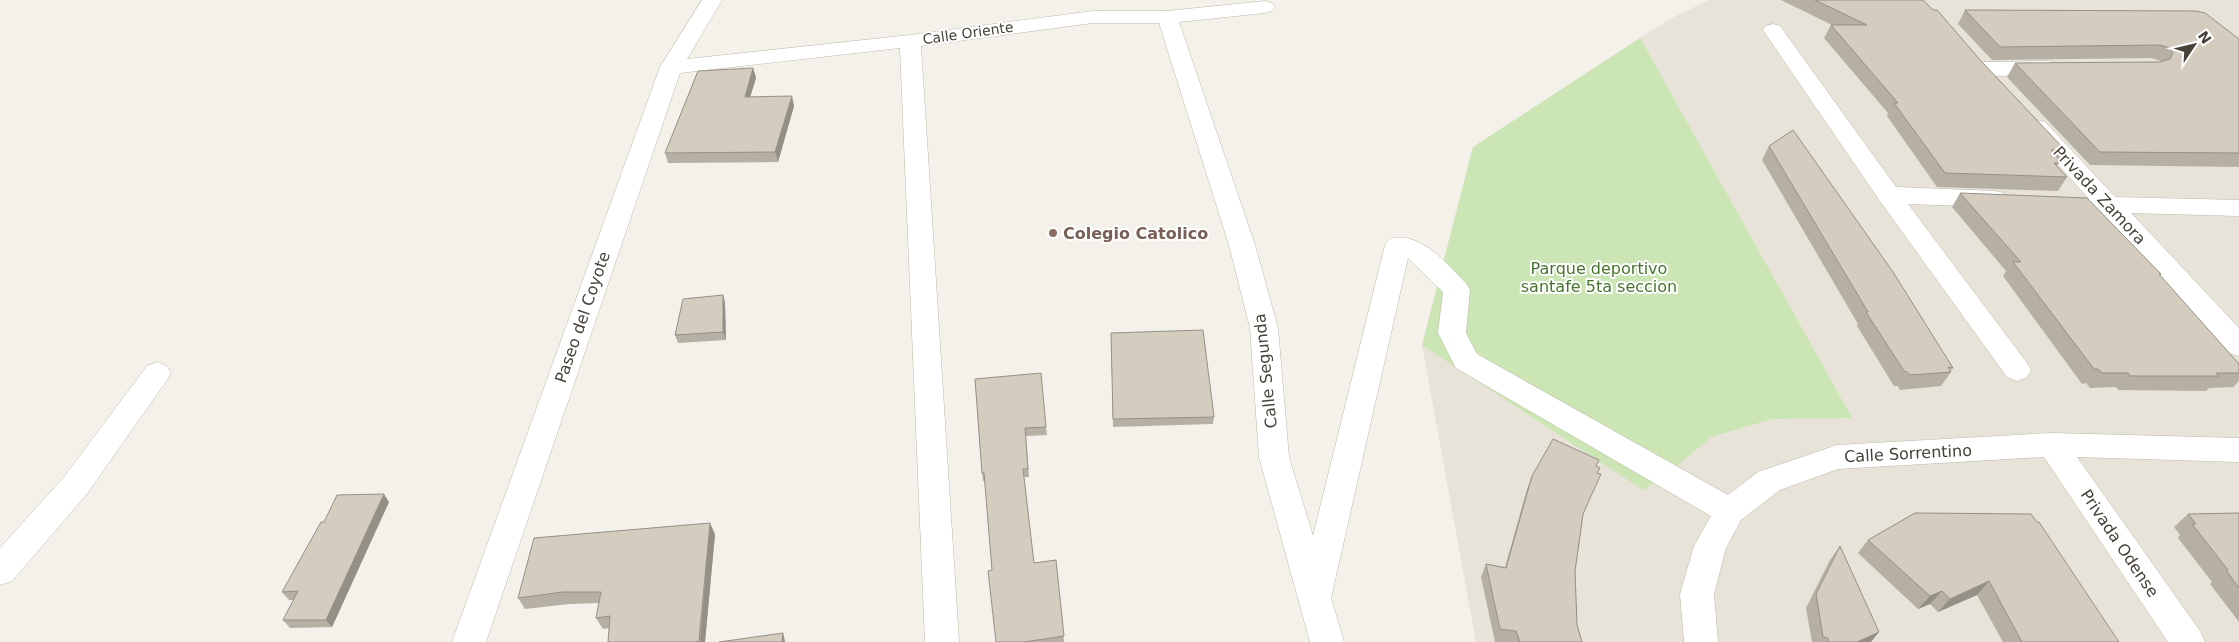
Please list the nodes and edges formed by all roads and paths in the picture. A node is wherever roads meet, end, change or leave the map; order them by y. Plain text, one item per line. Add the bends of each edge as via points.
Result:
1 (712, 0) edge
2 (1265, 7) dead end
3 (1167, 17) junction
4 (1773, 30) dead end
5 (910, 41) junction
6 (671, 67) junction
7 (2072, 68) edge
8 (2003, 90) edge
9 (2022, 111) edge
10 (1889, 195) junction
11 (2013, 200) edge
12 (2080, 203) edge
13 (2109, 204) junction
14 (2239, 208) edge
15 (2239, 346) edge
16 (2017, 370) dead end
17 (157, 373) dead end
18 (2052, 445) junction
19 (2239, 450) edge
20 (1730, 511) junction
21 (0, 571) edge
22 (1315, 596) junction
23 (469, 642) edge
24 (942, 642) edge
25 (1327, 642) edge
26 (1701, 642) edge
27 (2188, 642) edge

1 - 6 street, Paseo del Coyote
2 - 3 street, Calle Oriente
3 - 5 street, Calle Oriente via 1093,16
3 - 22 street, Calle Segunda via 1242,245 1264,328 1274,456
4 - 10 street
5 - 6 street, Calle Oriente
5 - 24 street
6 - 23 street, Paseo del Coyote
7 - 8 street via 1977,62
9 - 13 street, Privada Zamora
10 - 11 street
10 - 16 street
12 - 13 street
13 - 14 street
13 - 15 street, Privada Zamora
17 - 21 street via 75,486
18 - 19 street, Calle Sorrentino
18 - 20 street, Calle Sorrentino via 1837,457 1769,481
18 - 27 street, Privada Odense
20 - 22 street via 1466,361 1452,333 1457,290 1420,253 1398,246
20 - 26 street, Calle Sorrentino via 1710,546 1697,594
22 - 25 street, Calle Segunda

